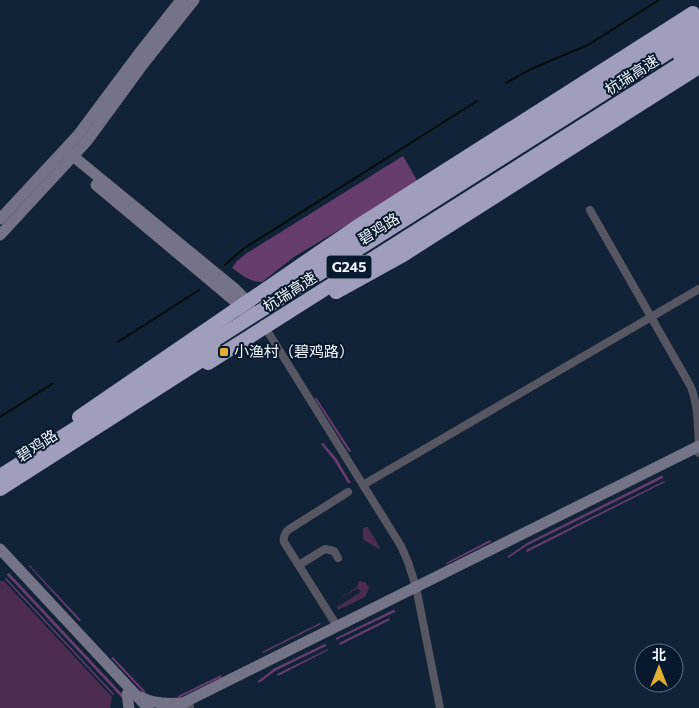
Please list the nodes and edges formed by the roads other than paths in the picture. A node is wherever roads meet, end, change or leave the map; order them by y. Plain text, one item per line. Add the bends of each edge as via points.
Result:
1 (181, 0) edge
2 (194, 0) edge
3 (697, 15) edge
4 (699, 33) edge
5 (699, 44) edge
6 (699, 52) edge
7 (699, 68) edge
8 (66, 156) junction
9 (590, 210) dead end
10 (0, 219) edge
11 (0, 235) edge
12 (699, 290) edge
13 (651, 317) junction
14 (255, 319) junction
15 (208, 363) junction
16 (699, 446) edge
17 (699, 453) edge
18 (0, 468) edge
19 (0, 476) edge
20 (363, 485) junction
21 (0, 489) edge
22 (348, 492) dead end
23 (0, 497) edge
24 (0, 549) edge
25 (0, 558) edge
26 (338, 558) dead end
27 (299, 565) junction
28 (417, 590) junction
29 (337, 626) junction
30 (131, 694) junction
31 (185, 707) edge
32 (129, 708) edge
33 (140, 708) edge
34 (148, 708) edge
35 (440, 708) edge

1 - 8 street via 78,135
2 - 8 street via 87,141
3 - 18 highway, bridge via 355,228
4 - 14 highway, 碧鸡路 / G245
5 - 14 highway, 碧鸡路 / G245
6 - 15 highway, 杭瑞高速, bridge
7 - 15 highway, bridge via 403,255
8 - 10 street
8 - 11 street
8 - 14 street via 234,288 245,298
9 - 13 street
12 - 13 street
13 - 16 street via 691,387 698,411
13 - 20 street
14 - 19 highway, 碧鸡路 / G245
14 - 20 street
14 - 21 highway, 碧鸡路 / G245
15 - 23 highway, 杭瑞高速
16 - 17 street
16 - 28 street
17 - 28 street
20 - 28 street via 401,546
22 - 27 street via 286,533 284,542
24 - 30 street
25 - 30 street
26 - 27 street via 334,551 325,549
27 - 29 street
28 - 29 street
28 - 31 street
28 - 35 street
29 - 31 street
30 - 31 street
30 - 32 street
30 - 33 street
30 - 34 street

